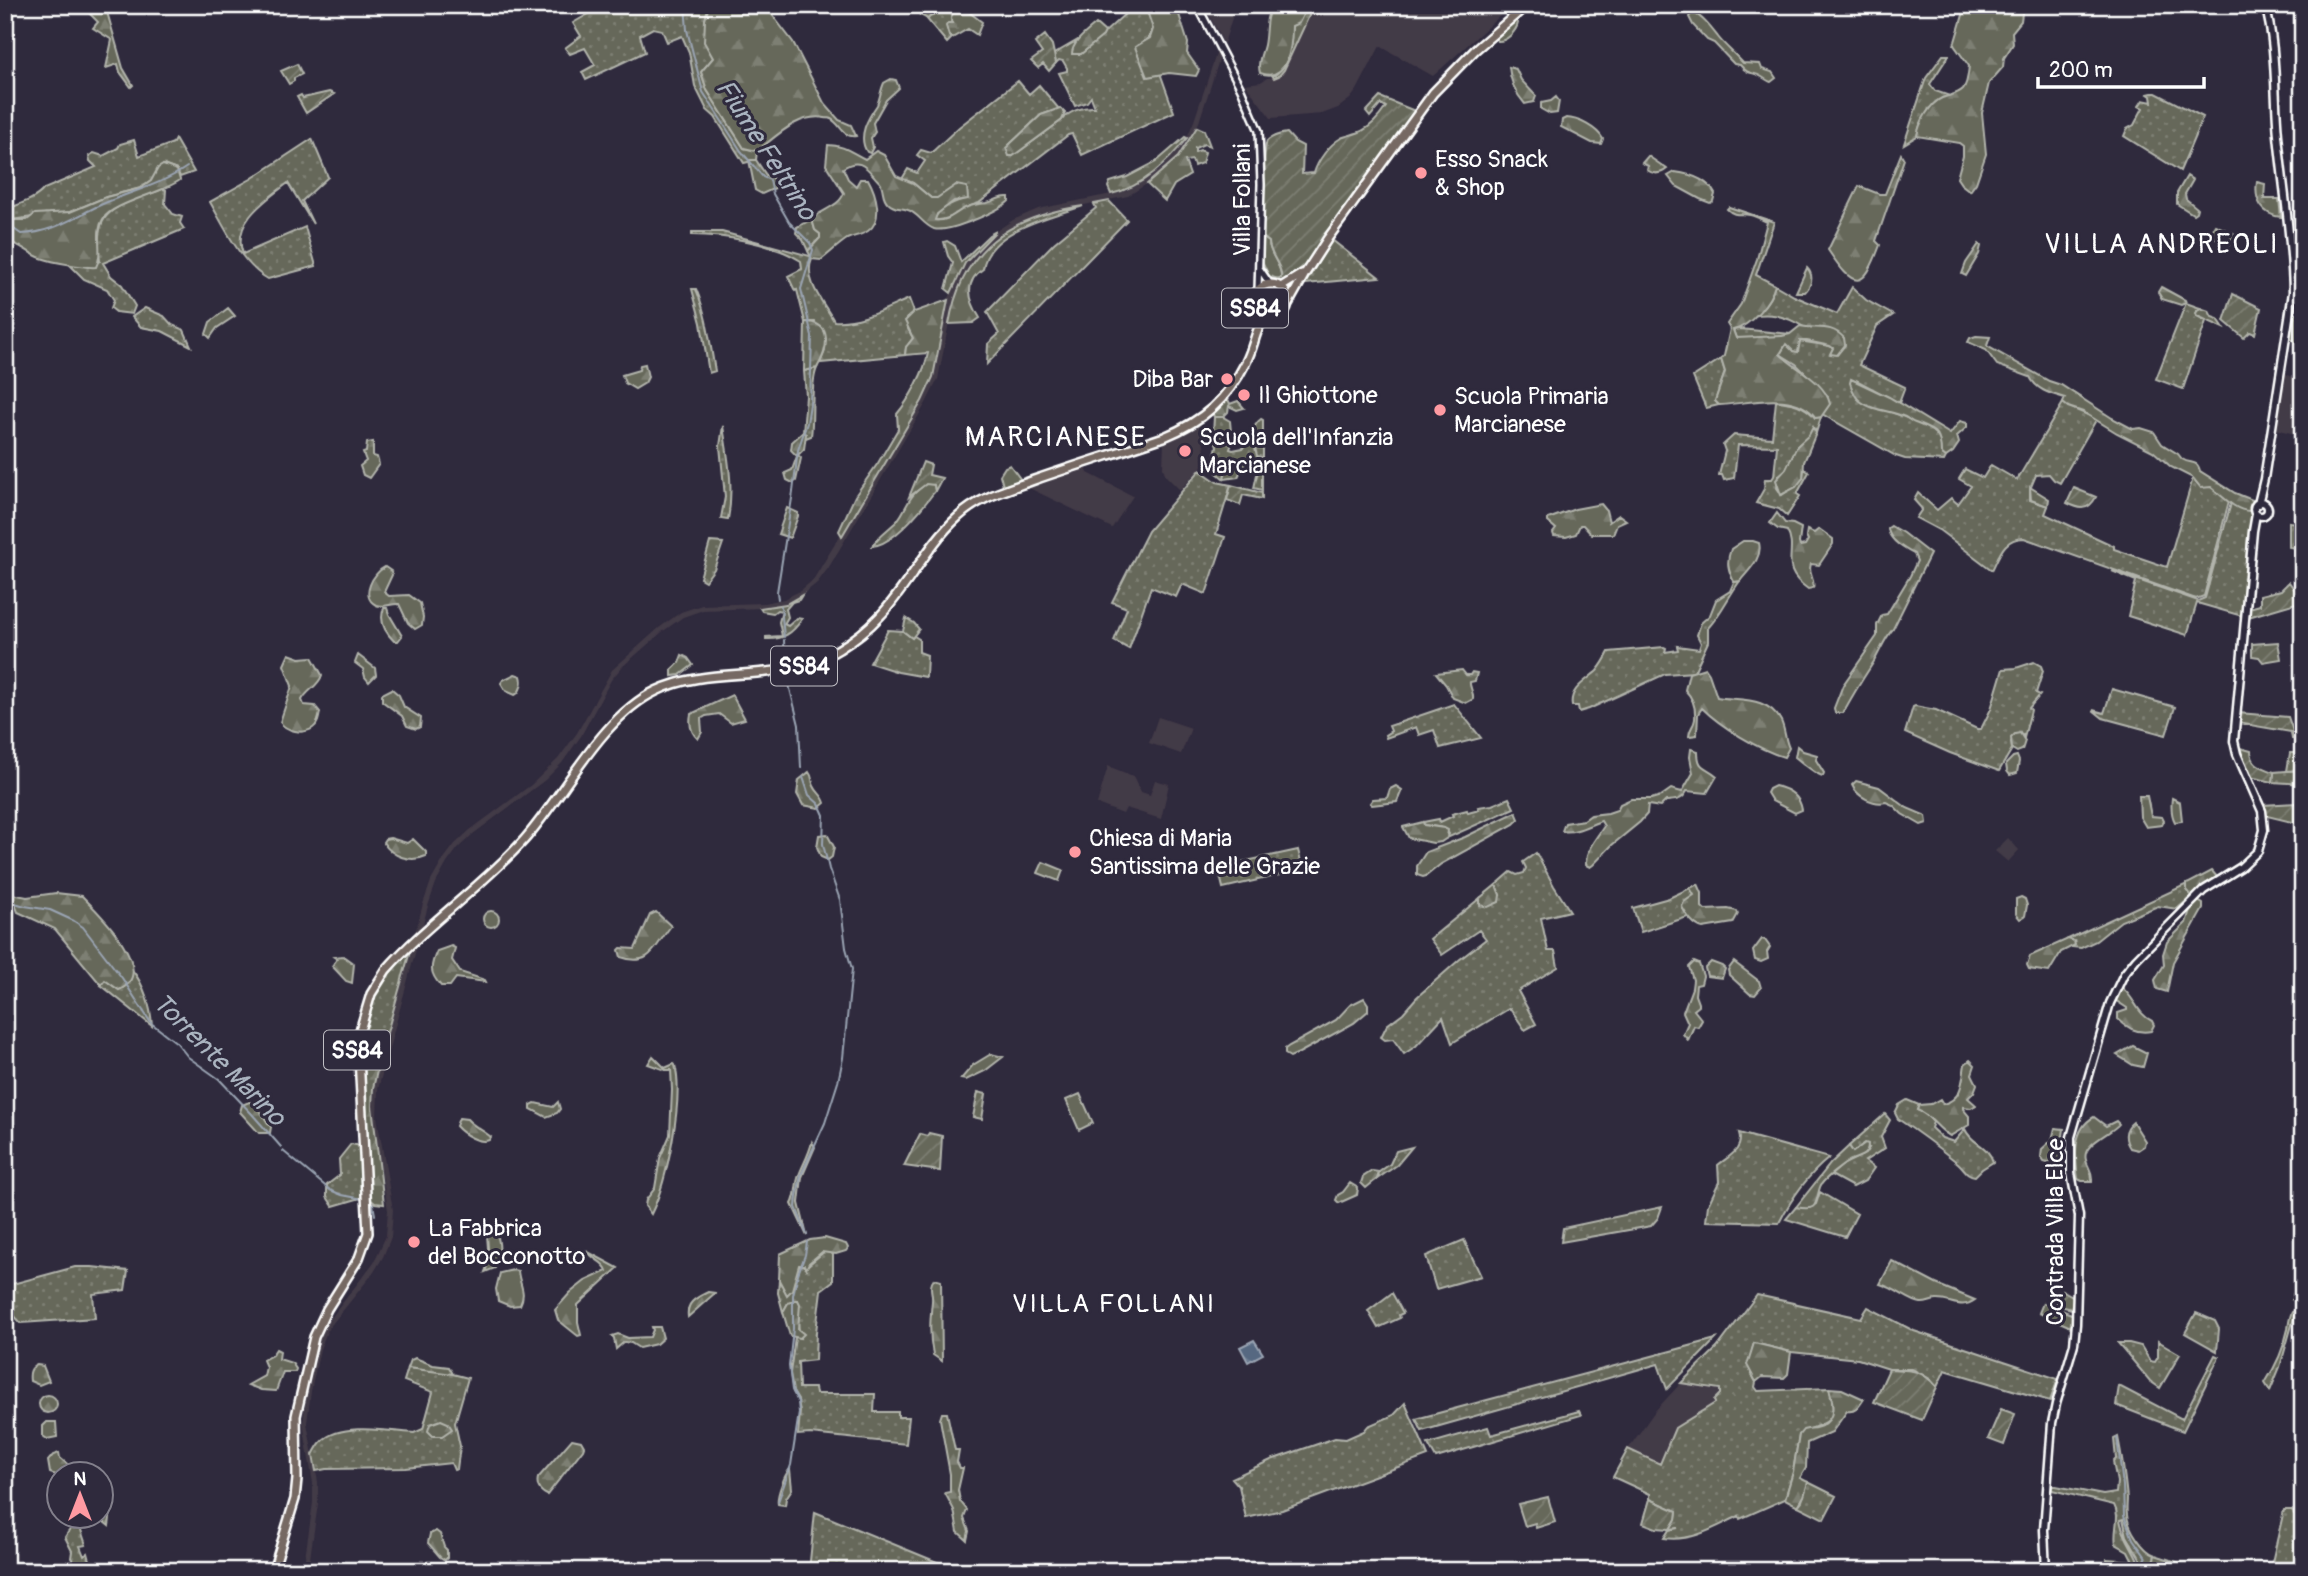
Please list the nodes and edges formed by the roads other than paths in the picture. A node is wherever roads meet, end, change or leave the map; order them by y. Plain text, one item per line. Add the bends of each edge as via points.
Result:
1 (1197, 5) edge
2 (1527, 5) edge
3 (2265, 5) edge
4 (1259, 268) junction
5 (1306, 272) junction
6 (1270, 284) junction
7 (1281, 287) junction
8 (1258, 290) junction
9 (1288, 304) junction
10 (1255, 307) junction
11 (1264, 317) junction
12 (1255, 336) junction
13 (2261, 504) junction
14 (2256, 514) junction
15 (273, 1571) edge
16 (2046, 1571) edge

1 - 4 street, Villa Follani via 1259,131
2 - 5 main road, SS84 via 1433,93
3 - 13 main road via 2293,292
4 - 6 street, Villa Follani
4 - 8 street, Villa Follani
5 - 7 main road, SS84
5 - 9 main road, SS84
6 - 7 main road, SS84
6 - 8 main road, SS84
7 - 9 main road, SS84
8 - 10 main road, SS84
9 - 11 main road, SS84 via 1280,316
10 - 11 main road, SS84
10 - 12 main road, SS84
11 - 12 main road, SS84
12 - 15 main road, SS84 via 1246,363 1229,390 1197,421 1164,437 1001,492 967,509 888,607 835,652 804,666 693,680 640,699 604,734 524,839 386,970 371,994 357,1052 368,1233 314,1337 296,1416 295,1499
13 - 14 main road via 2254,509
13 - 14 main road via 2268,509 2266,514
14 - 16 main road, Contrada Villa Elce via 2234,725 2237,754 2262,811 2264,830 2258,851 2204,890 2124,974 2110,1003 2076,1117 2069,1151 2079,1216 2075,1342 2055,1405 2044,1530

